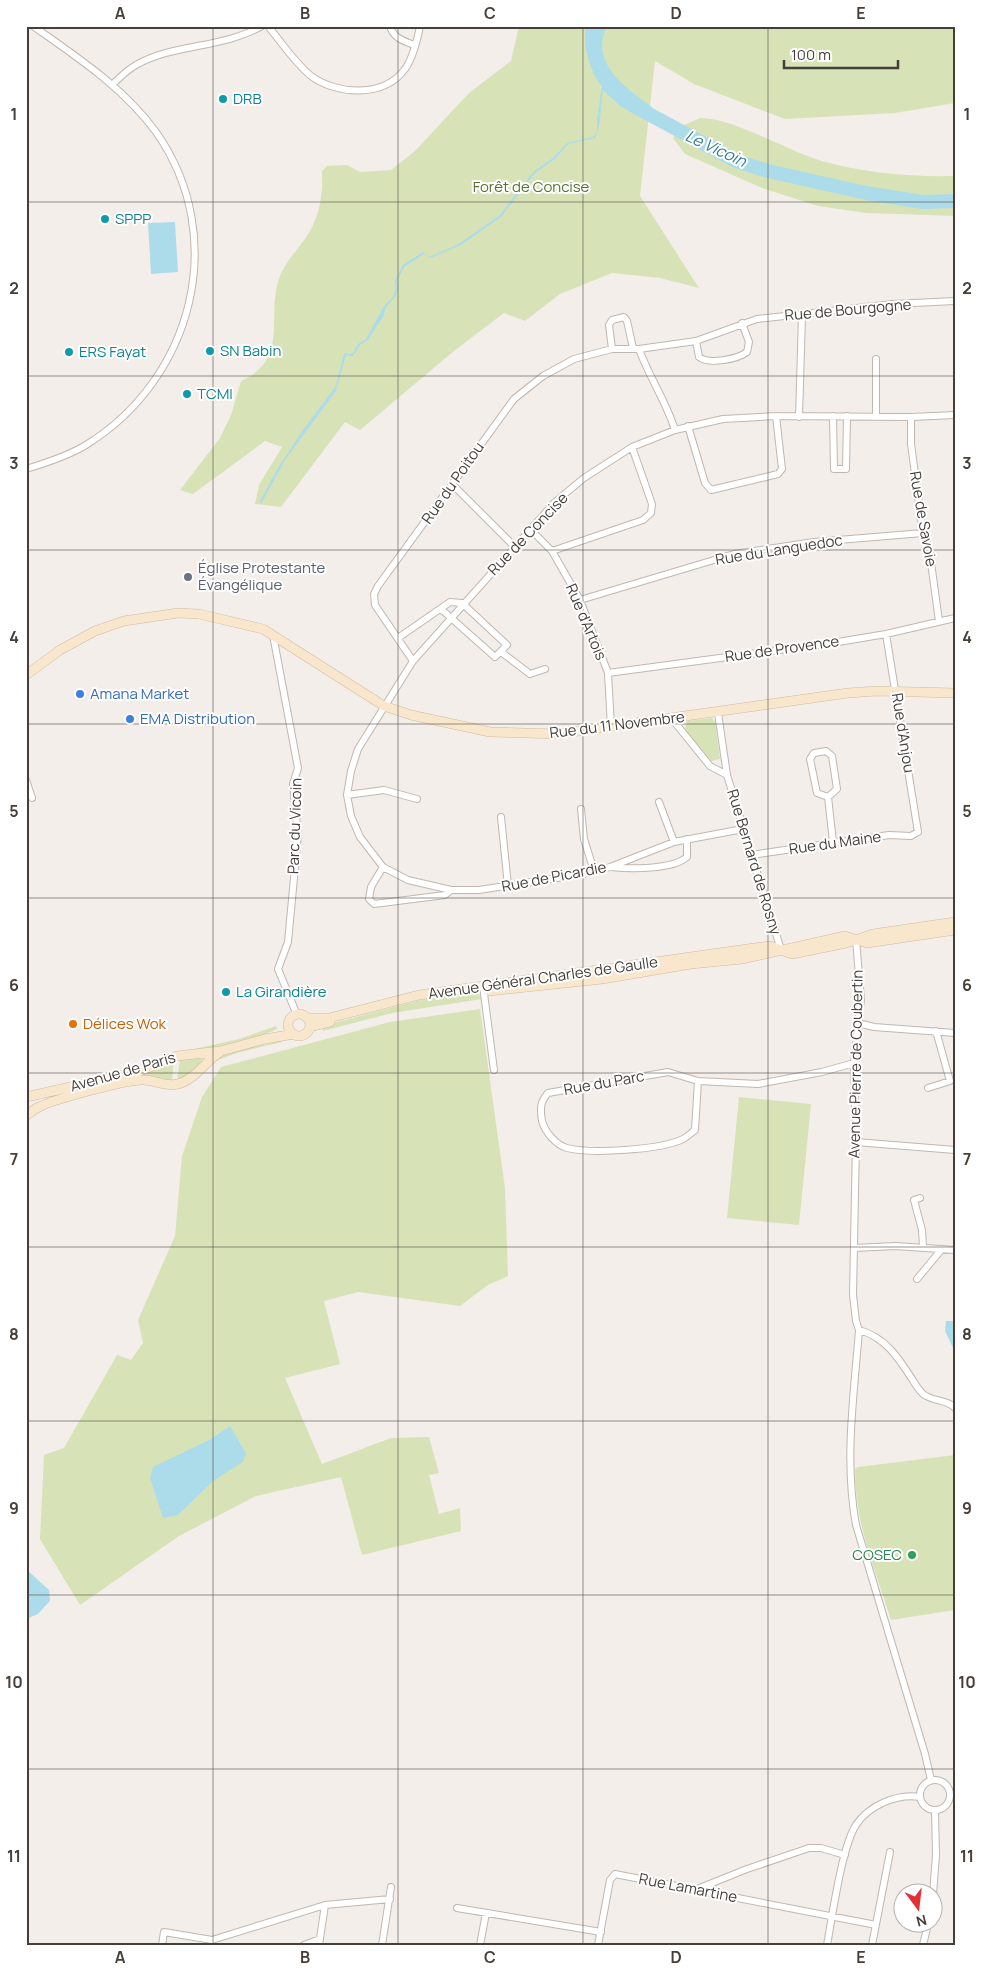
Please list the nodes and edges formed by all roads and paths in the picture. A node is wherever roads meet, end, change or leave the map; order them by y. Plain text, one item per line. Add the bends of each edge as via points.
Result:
1 (33, 26) edge
2 (262, 26) edge
3 (268, 26) edge
4 (390, 26) edge
5 (420, 26) edge
6 (414, 44) junction
7 (112, 85) junction
8 (955, 301) edge
9 (802, 315) junction
10 (742, 323) junction
11 (696, 341) junction
12 (612, 349) junction
13 (636, 349) junction
14 (876, 359) dead end
15 (955, 415) edge
16 (776, 416) junction
17 (833, 416) junction
18 (847, 416) junction
19 (876, 416) junction
20 (799, 417) junction
21 (911, 417) junction
22 (688, 426) junction
23 (675, 430) junction
24 (632, 447) junction
25 (26, 468) edge
26 (453, 485) junction
27 (530, 529) junction
28 (923, 533) junction
29 (515, 547) junction
30 (552, 551) junction
31 (580, 600) junction
32 (462, 603) junction
33 (441, 608) junction
34 (450, 617) junction
35 (955, 618) edge
36 (939, 621) junction
37 (273, 634) junction
38 (886, 634) junction
39 (398, 638) junction
40 (501, 652) junction
41 (413, 661) junction
42 (545, 669) dead end
43 (608, 673) junction
44 (26, 675) edge
45 (896, 691) junction
46 (955, 693) edge
47 (384, 706) junction
48 (718, 713) junction
49 (672, 719) junction
50 (611, 727) junction
51 (727, 775) junction
52 (26, 780) edge
53 (347, 795) junction
54 (828, 797) junction
55 (32, 798) dead end
56 (417, 799) dead end
57 (659, 802) dead end
58 (581, 809) dead end
59 (501, 817) dead end
60 (743, 829) junction
61 (918, 832) joint
62 (687, 839) junction
63 (674, 842) junction
64 (833, 842) junction
65 (751, 855) junction
66 (383, 867) junction
67 (610, 867) junction
68 (594, 871) junction
69 (508, 886) junction
70 (450, 890) junction
71 (955, 922) edge
72 (955, 930) edge
73 (856, 940) junction
74 (781, 950) junction
75 (484, 988) junction
76 (297, 1015) junction
77 (307, 1018) junction
78 (289, 1023) junction
79 (858, 1023) junction
80 (310, 1028) junction
81 (936, 1031) junction
82 (955, 1033) edge
83 (294, 1034) junction
84 (266, 1039) junction
85 (221, 1051) junction
86 (854, 1063) junction
87 (494, 1070) dead end
88 (698, 1081) junction
89 (928, 1088) dead end
90 (26, 1097) edge
91 (26, 1116) edge
92 (856, 1142) junction
93 (955, 1150) edge
94 (920, 1198) dead end
95 (854, 1248) junction
96 (923, 1248) junction
97 (942, 1249) junction
98 (955, 1250) edge
99 (917, 1279) dead end
100 (859, 1330) junction
101 (955, 1408) edge
102 (931, 1780) junction
103 (920, 1797) junction
104 (952, 1799) edge
105 (935, 1810) junction
106 (890, 1852) dead end
107 (845, 1855) junction
108 (933, 1884) edge
109 (391, 1888) dead end
110 (696, 1890) junction
111 (390, 1899) junction
112 (325, 1904) junction
113 (457, 1908) dead end
114 (486, 1913) junction
115 (832, 1917) junction
116 (876, 1925) junction
117 (601, 1932) junction
118 (224, 1937) junction
119 (320, 1942) edge
120 (162, 1945) edge
121 (223, 1945) edge
122 (304, 1945) edge
123 (382, 1945) edge
124 (480, 1945) edge
125 (598, 1945) edge
126 (827, 1945) edge
127 (872, 1945) edge

1 - 7 street
2 - 7 street via 243,37 158,55 135,65
3 - 6 street via 310,75 328,85 350,91 372,90 405,70 412,58
4 - 6 street via 401,40
5 - 6 street
7 - 25 street via 156,132 185,196 194,250 194,279 189,305 166,363 133,408 84,446
8 - 9 street, Rue de Bourgogne via 893,304
9 - 10 street, Rue de Bourgogne
9 - 20 street
10 - 11 street, Rue de Bourgogne
10 - 11 street via 749,342 747,352 742,356 703,361 699,358
11 - 13 street, Rue du Poitou
12 - 13 street, Rue du Poitou
12 - 13 street via 609,326 612,320 624,317
12 - 26 street, Rue du Poitou via 574,360 523,391 486,436
13 - 23 street via 669,410
14 - 19 street
15 - 21 street, Rue de Concise
16 - 20 street, Rue de Concise
16 - 22 street, Rue de Concise via 723,419
16 - 22 street via 782,469 778,474 712,490 704,483
17 - 18 street, Rue de Concise
17 - 18 street via 834,470 846,468
17 - 20 street, Rue de Concise
18 - 19 street, Rue de Concise
19 - 21 street, Rue de Concise
21 - 28 street, Rue de Savoie via 911,444
22 - 23 street, Rue de Concise
23 - 24 street, Rue de Concise
24 - 27 street, Rue de Concise via 584,478
24 - 30 street via 652,504 651,513 643,520
26 - 29 street
26 - 39 street, Rue du Poitou via 374,594 375,605
27 - 29 street, Rue de Concise
27 - 30 street, Rue d'Artois
28 - 31 street, Rue du Languedoc via 814,542 734,554
28 - 36 street, Rue de Savoie via 929,548
29 - 32 street, Rue de Concise
30 - 31 street, Rue d'Artois
31 - 43 street, Rue d'Artois
32 - 33 street via 450,602
32 - 34 street, Rue de Concise
32 - 40 street via 508,645
33 - 34 street
33 - 39 street
34 - 40 street via 495,657
34 - 41 street, Rue de Concise
35 - 36 street, Rue de Provence
36 - 38 street, Rue de Provence
37 - 44 main road, Rue du 11 Novembre via 199,614 150,616 95,631 60,650
37 - 47 main road, Rue du 11 Novembre
37 - 76 street, Parc du Vicoin via 298,768 293,784 298,835 288,942 278,969
38 - 43 street, Rue de Provence
38 - 45 street, Rue d'Anjou
39 - 41 street, Rue du Poitou
40 - 42 street via 530,674
41 - 47 street, Rue de Concise
43 - 50 street, Rue d'Artois
45 - 46 main road, Rue du 11 Novembre
45 - 48 main road, Rue du 11 Novembre via 848,693
45 - 61 street, Rue d'Anjou
47 - 50 main road, Rue du 11 Novembre via 411,716 490,732 557,734
47 - 53 street, Rue de Picardie via 358,749
48 - 49 main road, Rue du 11 Novembre
48 - 51 street, Rue Bernard de Rosny
49 - 50 main road, Rue du 11 Novembre
49 - 51 street, Rue Bernard de Rosny via 710,766
51 - 60 street, Rue Bernard de Rosny
52 - 55 street
53 - 56 street via 384,790
53 - 66 street, Rue de Picardie via 360,837
54 - 54 street via 837,790 832,756 826,751 814,753 810,759 816,793
54 - 64 street
57 - 63 street
58 - 68 street via 584,839
59 - 69 street
60 - 62 street, Rue de Picardie
60 - 65 street, Rue Bernard de Rosny
61 - 64 street, Rue du Maine via 911,836 889,835
62 - 63 street, Rue de Picardie
62 - 67 street via 687,857 680,863 639,868
63 - 67 street, Rue de Picardie
64 - 65 street, Rue du Maine
65 - 74 street, Rue Bernard de Rosny
66 - 70 street, Rue de Picardie via 408,880
66 - 70 street, Rue de Picardie via 368,894 374,904 445,895
67 - 68 street, Rue de Picardie
68 - 69 street, Rue de Picardie
69 - 70 street, Rue de Picardie
71 - 73 main road, Avenue Général Charles de Gaulle via 873,934
72 - 73 main road, Avenue Général Charles de Gaulle via 867,943
73 - 74 main road, Avenue Général Charles de Gaulle via 844,936
73 - 79 street, Avenue Pierre de Coubertin via 860,982
74 - 75 main road, Avenue Général Charles de Gaulle via 762,947
75 - 77 main road, Avenue Général Charles de Gaulle via 419,995 329,1018
75 - 80 main road, Avenue Général Charles de Gaulle via 419,998
75 - 87 street
76 - 77 main road, Avenue Général Charles de Gaulle
76 - 78 main road
77 - 80 main road
78 - 83 main road
78 - 84 main road, Avenue de Paris
79 - 81 street
79 - 86 street, Avenue Pierre de Coubertin
80 - 83 main road, Avenue Général Charles de Gaulle via 304,1035
81 - 82 street
81 - 89 street via 950,1081
83 - 84 main road, Avenue de Paris
84 - 85 main road, Avenue de Paris
85 - 90 main road, Avenue de Paris via 177,1056 138,1072
85 - 91 main road, Avenue de Paris via 181,1083 168,1085 140,1080 40,1106
86 - 88 street, Rue du Parc via 758,1084
86 - 92 street, Avenue Pierre de Coubertin
88 - 88 street, Rue du Parc via 668,1072 548,1092 541,1100 540,1112 552,1139 566,1148 610,1151 657,1145 683,1139 695,1130
92 - 93 street
92 - 95 street, Avenue Pierre de Coubertin
94 - 96 street via 914,1200
95 - 96 street
95 - 100 street, Avenue Pierre de Coubertin via 854,1307
96 - 97 street
97 - 98 street
97 - 99 street
100 - 101 street via 871,1333 893,1351 922,1393
100 - 102 street, Avenue Pierre de Coubertin via 849,1465 856,1525
102 - 103 street via 922,1787
102 - 104 street via 946,1784
103 - 105 street via 925,1807
103 - 107 street via 879,1804 865,1814 855,1826
104 - 105 street
105 - 108 street
106 - 116 street
107 - 110 street via 809,1848
107 - 115 street
109 - 111 street
110 - 115 street, Rue Lamartine
110 - 117 street, Rue Lamartine via 615,1874 610,1880
111 - 112 street
111 - 123 street
112 - 118 street
112 - 119 street
113 - 114 street
114 - 117 street
114 - 124 street
115 - 116 street, Rue Lamartine
115 - 126 street
116 - 127 street
117 - 125 street, Rue Lamartine
118 - 120 street via 212,1940 164,1932
118 - 121 street
119 - 122 street

